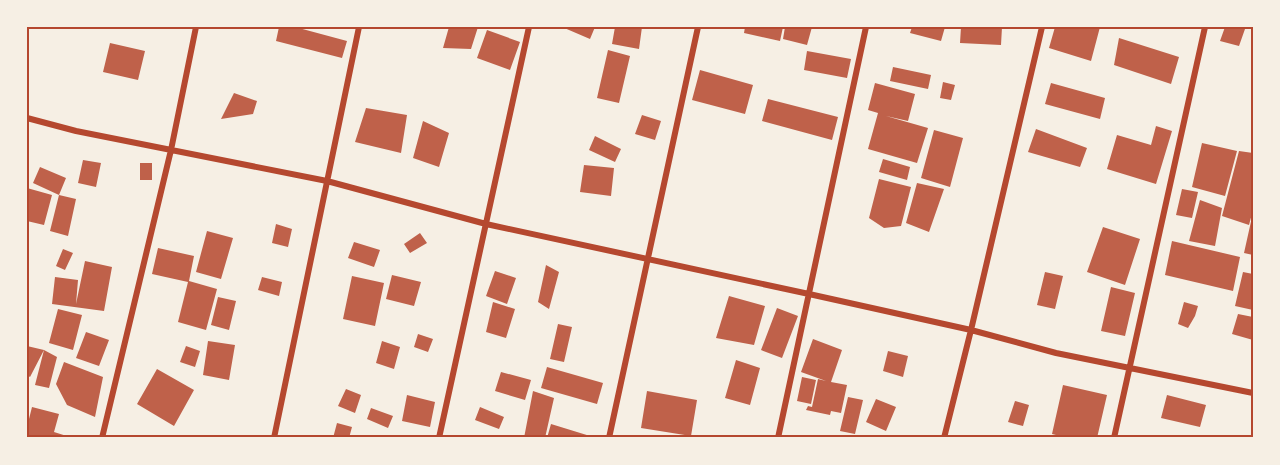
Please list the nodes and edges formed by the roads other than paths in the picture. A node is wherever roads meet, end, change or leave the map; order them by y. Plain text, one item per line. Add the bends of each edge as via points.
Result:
1 (196, 27) edge
2 (359, 27) edge
3 (529, 27) edge
4 (698, 27) edge
5 (866, 27) edge
6 (1042, 27) edge
7 (1205, 27) edge
8 (27, 118) edge
9 (171, 150) junction
10 (327, 181) junction
11 (486, 224) junction
12 (648, 258) junction
13 (809, 294) junction
14 (971, 330) junction
15 (1130, 367) junction
16 (1253, 393) edge
17 (102, 438) edge
18 (274, 438) edge
19 (439, 438) edge
20 (609, 438) edge
21 (778, 438) edge
22 (944, 438) edge
23 (1114, 438) edge

1 - 9 street
2 - 10 street
3 - 11 street
4 - 12 street
5 - 13 street
6 - 14 street
7 - 15 street
8 - 9 street
9 - 10 street
9 - 17 street
10 - 11 street
10 - 18 street
11 - 12 street
11 - 19 street
12 - 13 street
12 - 20 street
13 - 14 street
13 - 21 street
14 - 15 street via 1056,353
14 - 22 street
15 - 16 street
15 - 23 street

